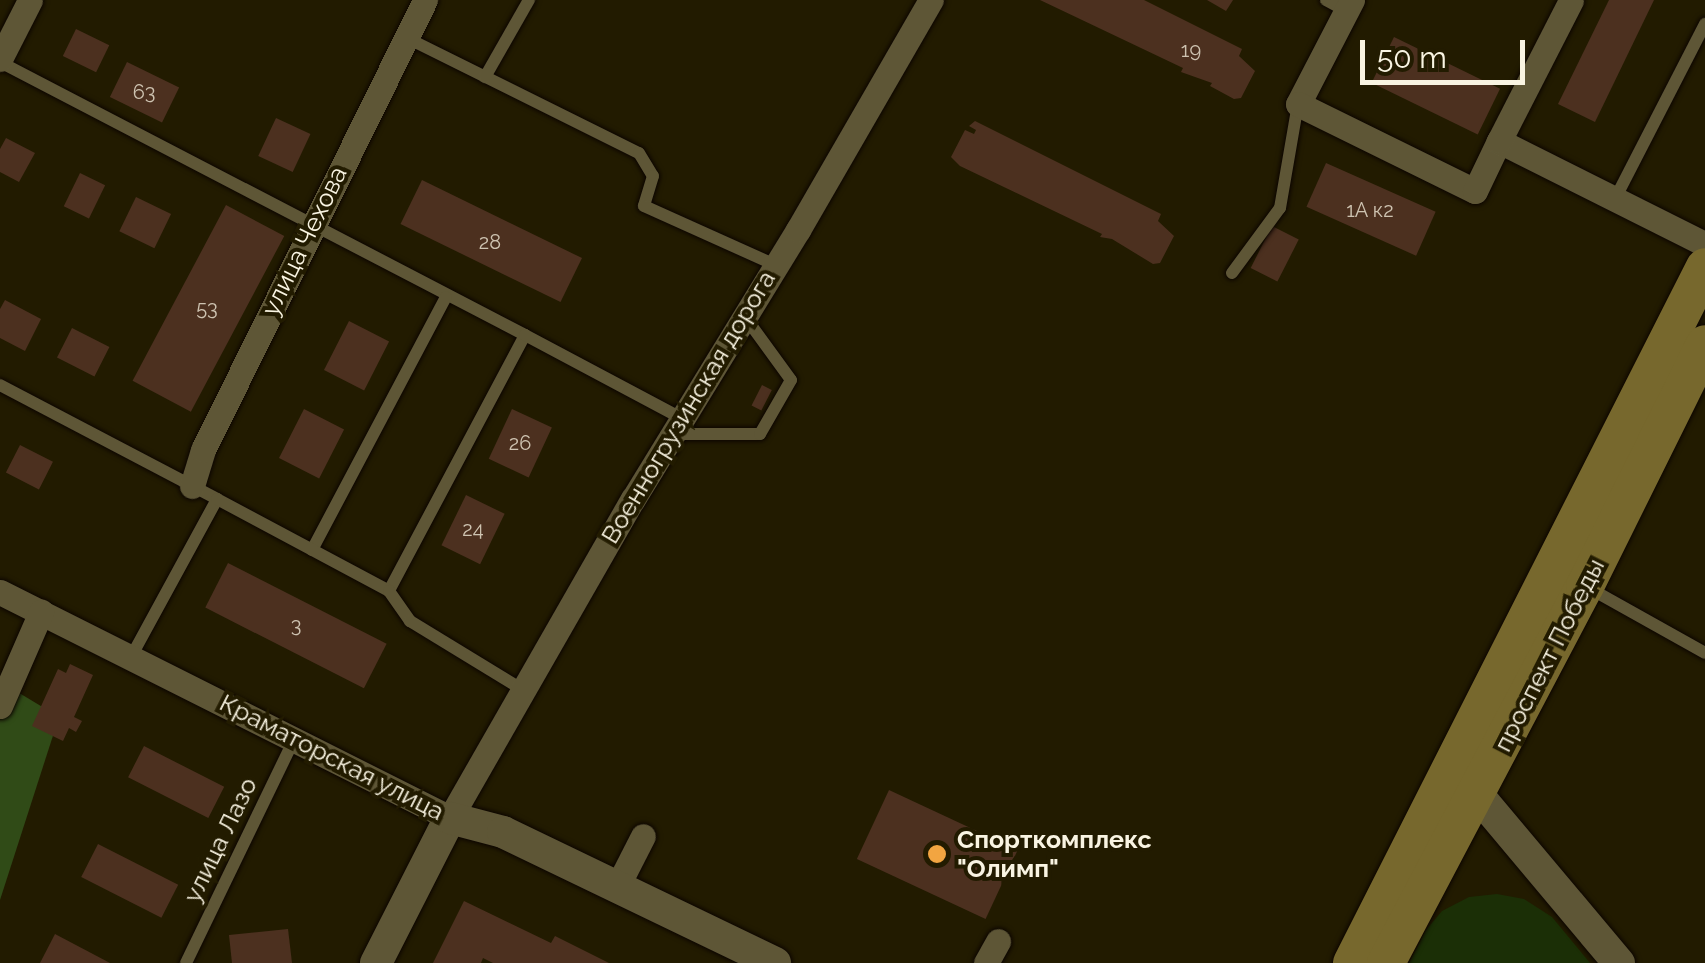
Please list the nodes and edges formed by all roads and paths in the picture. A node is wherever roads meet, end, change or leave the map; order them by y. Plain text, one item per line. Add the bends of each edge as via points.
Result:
1 (30, 0) edge
2 (425, 0) edge
3 (529, 0) edge
4 (931, 0) edge
5 (1571, 0) edge
6 (1342, 4) edge
7 (1705, 24) edge
8 (405, 38) junction
9 (0, 60) edge
10 (485, 77) junction
11 (1298, 104) junction
12 (1499, 141) junction
13 (1615, 199) junction
14 (311, 226) junction
15 (1705, 244) edge
16 (773, 264) junction
17 (1705, 267) edge
18 (1232, 274) dead end
19 (446, 297) junction
20 (742, 314) junction
21 (525, 334) junction
22 (1705, 344) edge
23 (0, 385) edge
24 (676, 426) junction
25 (192, 486) junction
26 (217, 499) junction
27 (312, 550) junction
28 (1585, 586) junction
29 (389, 591) junction
30 (0, 592) edge
31 (41, 612) junction
32 (1705, 653) edge
33 (132, 657) junction
34 (524, 690) junction
35 (0, 706) edge
36 (295, 737) junction
37 (1460, 789) junction
38 (450, 818) junction
39 (642, 836) dead end
40 (617, 886) junction
41 (762, 960) edge
42 (186, 963) edge
43 (376, 963) edge
44 (1352, 963) edge
45 (1386, 963) edge
46 (1620, 963) edge

1 - 9 street
2 - 8 street, улица Чехова
3 - 10 lane
4 - 16 street, Военногрузинская дорога
5 - 12 street
6 - 11 street
7 - 13 lane
8 - 10 lane
8 - 14 street, улица Чехова
9 - 14 lane
10 - 16 lane via 639,154 653,176 644,206
11 - 12 street via 1475,191
11 - 18 lane via 1280,208
12 - 13 street
13 - 15 street
14 - 19 lane
14 - 25 street, улица Чехова
16 - 20 street, Военногрузинская дорога
17 - 37 main road
19 - 21 lane
19 - 27 lane
20 - 24 street, Военногрузинская дорога
20 - 24 lane via 792,380 760,434
21 - 24 lane
21 - 29 lane
22 - 28 main road, проспект Победы
23 - 25 lane
24 - 34 street, Военногрузинская дорога
25 - 26 lane
26 - 27 lane
26 - 33 lane
27 - 29 lane
28 - 32 lane
28 - 37 main road, проспект Победы
29 - 34 lane via 410,621
30 - 31 street, Краматорская улица
31 - 33 street, Краматорская улица
31 - 35 street
33 - 36 street, Краматорская улица
34 - 38 street, Военногрузинская дорога
36 - 38 street, Краматорская улица
36 - 42 lane, улица Лазо
37 - 44 main road
37 - 45 main road, проспект Победы
37 - 46 street
38 - 40 street, Краматорская улица via 503,832
38 - 43 street
39 - 40 street
40 - 41 street, Краматорская улица

